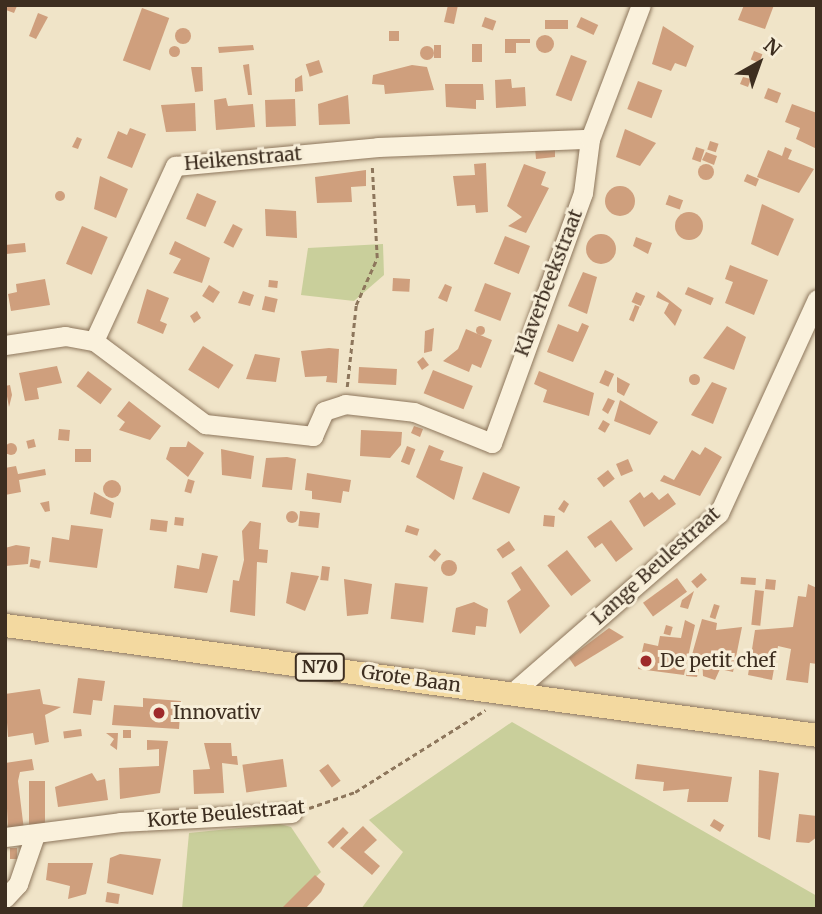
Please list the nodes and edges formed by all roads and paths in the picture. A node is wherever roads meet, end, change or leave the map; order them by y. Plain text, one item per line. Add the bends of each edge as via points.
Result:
1 (641, 5) edge
2 (590, 139) junction
3 (374, 147) junction
4 (817, 299) edge
5 (94, 341) junction
6 (5, 345) edge
7 (345, 404) junction
8 (5, 625) edge
9 (512, 693) junction
10 (817, 735) edge
11 (292, 813) joint
12 (34, 835) junction
13 (5, 837) edge
14 (5, 898) edge

1 - 2 street, Klaverbeekstraat
2 - 3 street
2 - 7 street, Klaverbeekstraat via 583,193 492,443 414,412
3 - 5 street, Heikenstraat via 174,166
3 - 7 path via 377,258 356,305
4 - 9 street, Lange Beulestraat via 719,513
5 - 6 street via 65,336
5 - 7 street via 205,424 313,436 324,411
8 - 9 main road, Grote Baan / N70
9 - 10 main road, Grote Baan / N70
9 - 11 path, Korte Beulestraat via 355,792
11 - 12 street, Korte Beulestraat via 120,822
12 - 13 street, Korte Beulestraat
12 - 14 street via 18,884

